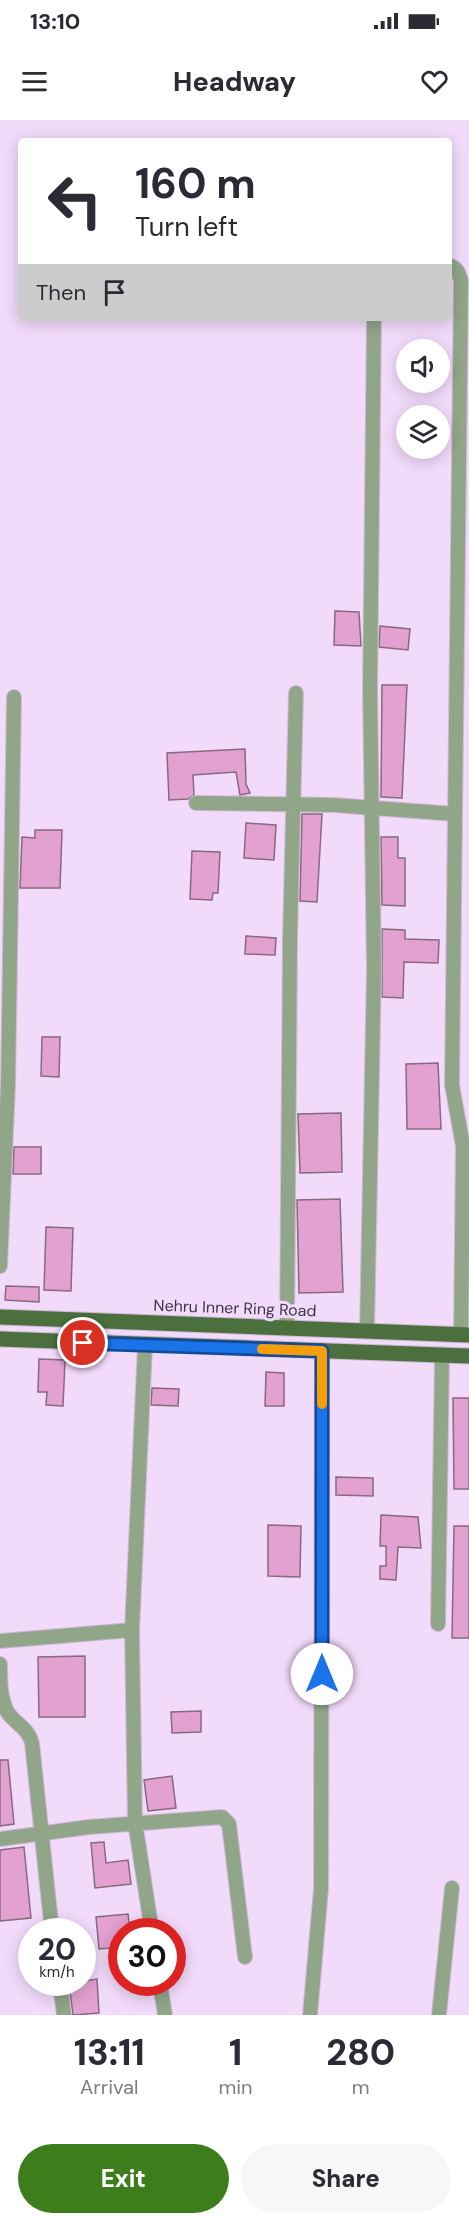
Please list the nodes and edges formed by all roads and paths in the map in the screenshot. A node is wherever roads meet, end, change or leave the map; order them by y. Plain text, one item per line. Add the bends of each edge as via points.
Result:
1 (452, 266) edge
2 (374, 321) edge
3 (296, 693) dead end
4 (14, 697) dead end
5 (196, 802) dead end
6 (293, 806) junction
7 (370, 808) junction
8 (455, 814) junction
9 (4, 1032) edge
10 (454, 1102) junction
11 (469, 1102) edge
12 (0, 1266) edge
13 (0, 1317) edge
14 (287, 1328) junction
15 (367, 1331) junction
16 (465, 1335) edge
17 (0, 1340) edge
18 (145, 1345) junction
19 (322, 1351) junction
20 (442, 1355) junction
21 (469, 1356) edge
22 (438, 1624) dead end
23 (132, 1630) junction
24 (0, 1641) edge
25 (0, 1664) edge
26 (135, 1822) junction
27 (40, 1834) junction
28 (0, 1839) edge
29 (452, 1888) dead end
30 (50, 1918) edge
31 (150, 1918) edge
32 (245, 1957) dead end
33 (62, 1996) edge
34 (162, 1996) edge
35 (64, 2015) edge
36 (165, 2015) edge
37 (310, 2015) edge
38 (439, 2015) edge

1 - 8 street via 461,281
2 - 7 street
3 - 6 street
4 - 9 street
5 - 6 street
6 - 7 street
6 - 14 street
7 - 8 street
7 - 15 street via 374,969
8 - 10 street
9 - 12 street
10 - 11 street
10 - 16 street via 463,1146
13 - 14 main road, Nehru Inner Ring Road
14 - 15 main road, Nehru Inner Ring Road
15 - 16 main road, Nehru Inner Ring Road
17 - 18 main road
18 - 19 main road
18 - 23 street
19 - 20 main road
19 - 37 street via 321,1889
20 - 21 main road
20 - 22 street
23 - 24 street
23 - 26 street
25 - 27 street via 4,1704 8,1713 25,1727 32,1743
26 - 27 street
26 - 31 street
26 - 32 street via 226,1819
27 - 28 street
27 - 30 street
29 - 38 street
33 - 35 street
34 - 36 street

